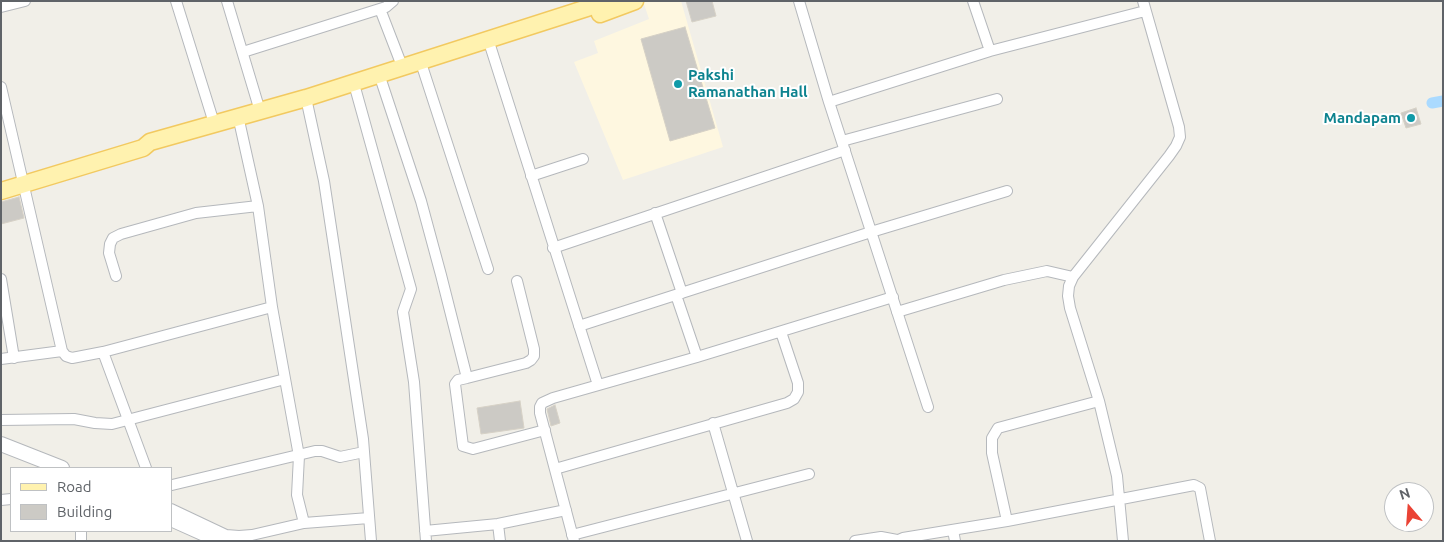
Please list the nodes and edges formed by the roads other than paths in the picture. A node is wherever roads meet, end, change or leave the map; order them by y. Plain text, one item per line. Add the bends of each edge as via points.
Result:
1 (25, 1) edge
2 (176, 1) edge
3 (227, 1) edge
4 (393, 1) edge
5 (609, 1) edge
6 (635, 1) edge
7 (799, 1) edge
8 (973, 1) edge
9 (1144, 6) edge
10 (1, 7) edge
11 (380, 9) junction
12 (588, 9) edge
13 (490, 44) junction
14 (990, 51) junction
15 (243, 52) junction
16 (402, 66) junction
17 (423, 69) junction
18 (381, 78) junction
19 (1, 87) edge
20 (352, 89) junction
21 (997, 99) dead end
22 (307, 102) junction
23 (829, 102) junction
24 (260, 111) junction
25 (214, 123) junction
26 (240, 125) junction
27 (843, 146) junction
28 (143, 148) junction
29 (583, 159) dead end
30 (531, 176) junction
31 (24, 184) junction
32 (1, 191) edge
33 (1007, 191) dead end
34 (258, 206) junction
35 (655, 213) junction
36 (871, 232) junction
37 (553, 248) junction
38 (488, 269) dead end
39 (116, 276) dead end
40 (1070, 276) junction
41 (1, 279) edge
42 (517, 281) dead end
43 (679, 294) junction
44 (893, 297) junction
45 (272, 307) junction
46 (897, 312) junction
47 (579, 326) junction
48 (781, 332) junction
49 (62, 351) junction
50 (103, 352) junction
51 (697, 357) junction
52 (14, 358) junction
53 (1, 359) edge
54 (467, 378) junction
55 (285, 379) junction
56 (598, 386) junction
57 (1099, 401) junction
58 (928, 407) dead end
59 (128, 419) junction
60 (1, 420) edge
61 (714, 423) junction
62 (544, 430) junction
63 (1, 444) edge
64 (364, 452) junction
65 (299, 456) junction
66 (59, 467) edge
67 (146, 467) edge
68 (555, 469) junction
69 (810, 474) dead end
70 (172, 484) edge
71 (734, 493) junction
72 (1119, 499) junction
73 (172, 509) edge
74 (566, 510) junction
75 (369, 518) junction
76 (172, 519) edge
77 (1006, 521) junction
78 (304, 523) junction
79 (498, 524) junction
80 (425, 536) edge
81 (954, 536) edge
82 (573, 538) edge
83 (896, 540) edge
84 (220, 541) edge
85 (370, 541) edge
86 (500, 541) edge
87 (748, 541) edge
88 (855, 541) edge
89 (1123, 541) edge
90 (1210, 541) edge

1 - 10 street
2 - 25 street
3 - 15 street
4 - 11 street
5 - 12 main road
6 - 12 main road
7 - 23 street
8 - 14 street
9 - 14 street
9 - 40 street via 1180,138 1169,156
11 - 15 street
11 - 16 street
12 - 13 main road
13 - 16 main road
13 - 17 main road
13 - 30 street
14 - 23 street
15 - 24 street
16 - 18 main road
17 - 18 main road
17 - 38 street
18 - 20 main road
18 - 54 street via 424,211
19 - 31 street
20 - 22 main road
20 - 80 street via 411,289 403,312 414,382
21 - 27 street
22 - 24 main road
22 - 26 main road
22 - 64 street via 324,181
23 - 27 street
24 - 25 main road
25 - 28 main road via 150,142
26 - 28 main road via 153,150
26 - 34 street
27 - 35 street
27 - 36 street
28 - 31 main road
29 - 30 street
30 - 37 street
31 - 32 main road
31 - 49 street
33 - 36 street
34 - 39 street via 196,214 121,234 110,244 109,253
34 - 45 street
35 - 37 street
35 - 43 street
36 - 43 street
36 - 44 street
37 - 47 street
40 - 46 street via 1047,271 1004,280
40 - 57 street via 1070,308
41 - 52 street
42 - 54 street via 534,356 526,362
43 - 47 street
43 - 51 street
44 - 46 street
44 - 48 street
45 - 50 street
45 - 55 street
46 - 58 street
47 - 56 street
48 - 51 street
48 - 61 street via 798,383 794,399
49 - 50 street via 72,358
49 - 52 street
50 - 59 street
51 - 56 street
52 - 53 street
54 - 62 street via 455,384 463,446 473,449
55 - 59 street
55 - 65 street
56 - 62 street via 542,403 540,412
57 - 72 street via 1117,476
57 - 77 street via 998,428 992,438 992,453
59 - 60 street via 112,424 74,419
59 - 67 street
61 - 68 street
61 - 71 street
62 - 68 street
63 - 66 street
64 - 65 street via 346,457 322,451
64 - 75 street
65 - 70 street
65 - 78 street via 297,495
68 - 74 street
69 - 71 street
71 - 82 street
71 - 87 street
72 - 77 street
72 - 89 street
72 - 90 street via 1197,485
73 - 78 street via 226,535 252,535
74 - 79 street
74 - 82 street
75 - 78 street
75 - 85 street
76 - 84 street
77 - 81 street
79 - 80 street
79 - 86 street
81 - 83 street
83 - 88 street via 881,537

